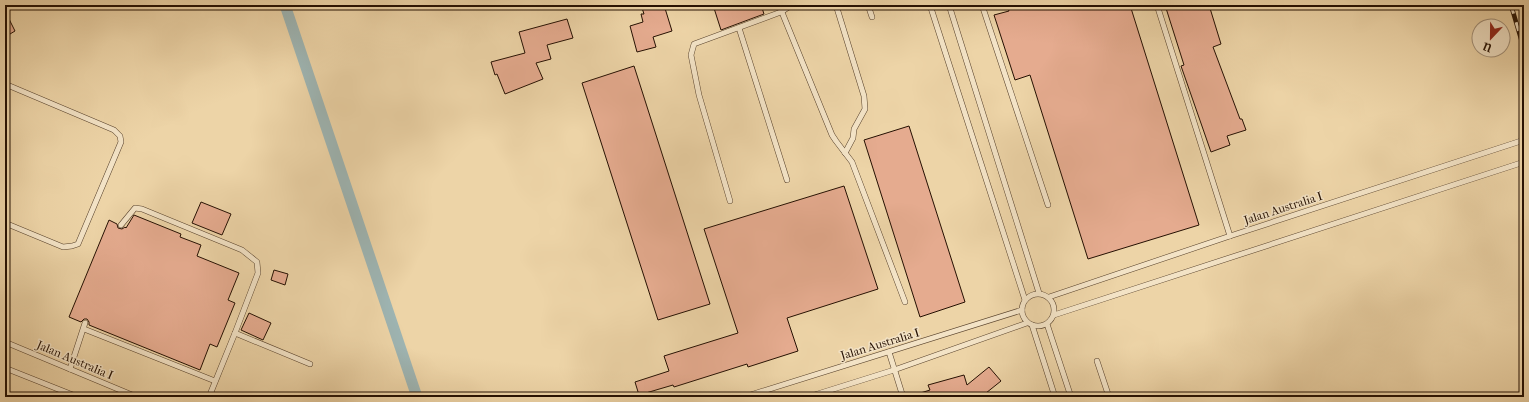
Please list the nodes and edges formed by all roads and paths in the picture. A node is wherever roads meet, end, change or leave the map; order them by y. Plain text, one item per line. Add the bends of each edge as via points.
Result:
1 (779, 5) edge
2 (792, 5) edge
3 (836, 5) edge
4 (868, 5) edge
5 (930, 5) edge
6 (949, 5) edge
7 (982, 5) edge
8 (1157, 5) edge
9 (782, 12) junction
10 (872, 17) dead end
11 (739, 28) junction
12 (5, 84) edge
13 (1524, 140) edge
14 (845, 153) junction
15 (1524, 162) edge
16 (787, 180) dead end
17 (730, 201) dead end
18 (1048, 205) dead end
19 (5, 223) edge
20 (121, 225) dead end
21 (1230, 236) junction
22 (1039, 294) junction
23 (1049, 298) junction
24 (1025, 300) junction
25 (905, 302) dead end
26 (1022, 310) junction
27 (1054, 315) junction
28 (86, 324) dead end
29 (1030, 324) junction
30 (1047, 324) junction
31 (84, 329) junction
32 (235, 333) junction
33 (5, 342) edge
34 (889, 352) junction
35 (1097, 361) dead end
36 (310, 364) dead end
37 (5, 368) edge
38 (70, 369) junction
39 (894, 370) junction
40 (215, 381) junction
41 (78, 397) edge
42 (137, 397) edge
43 (209, 397) edge
44 (744, 397) edge
45 (808, 397) edge
46 (903, 397) edge
47 (1055, 397) edge
48 (1071, 397) edge
49 (1109, 397) edge

1 - 9 lane
2 - 9 lane
3 - 14 lane via 864,96 865,109
4 - 10 lane
5 - 24 lane
6 - 22 lane
7 - 18 lane
8 - 21 lane
9 - 11 lane
9 - 14 lane via 832,135
11 - 16 lane
11 - 17 lane via 694,44 691,55 699,95
12 - 19 lane via 114,130 120,136 121,142 78,244 63,247
13 - 21 lane, Jalan Australia I
14 - 25 lane via 852,162
15 - 27 lane
20 - 32 lane via 135,208 142,209 242,250 257,262 258,273
21 - 23 lane, Jalan Australia I
22 - 23 lane
22 - 24 lane via 1031,295
23 - 27 lane via 1054,305
24 - 26 lane
26 - 29 lane via 1023,317
26 - 34 lane, Jalan Australia I
27 - 30 lane
28 - 31 lane
29 - 30 lane
29 - 39 lane
29 - 47 lane
30 - 48 lane
31 - 38 lane
31 - 40 lane
32 - 36 lane
32 - 40 lane
33 - 38 lane, Jalan Australia I
34 - 39 lane
34 - 44 lane, Jalan Australia I
35 - 49 lane
37 - 41 lane
38 - 42 lane, Jalan Australia I
39 - 45 lane
39 - 46 lane
40 - 43 lane

